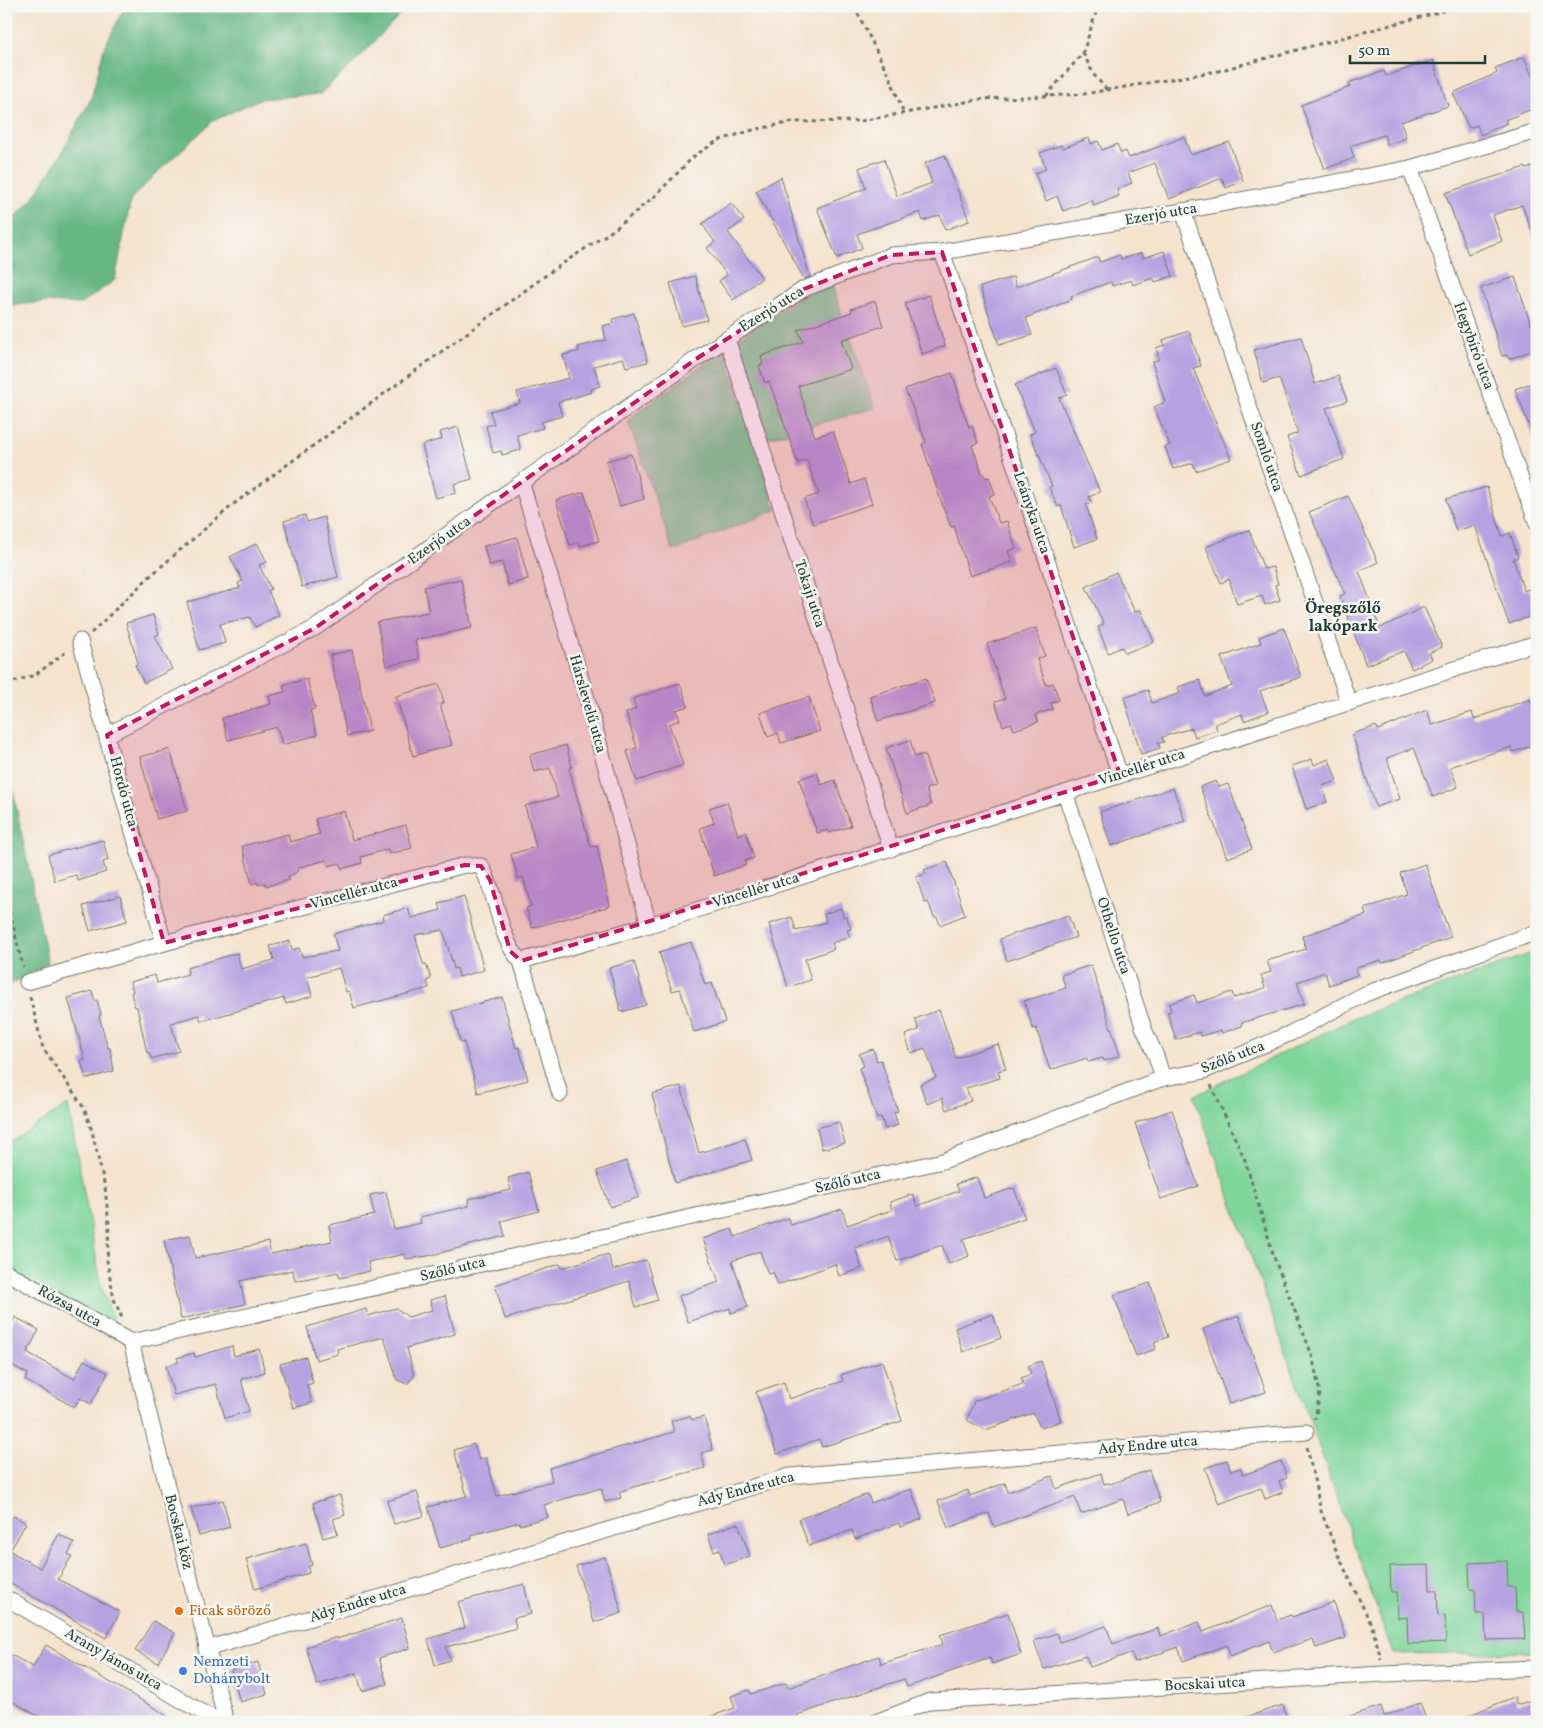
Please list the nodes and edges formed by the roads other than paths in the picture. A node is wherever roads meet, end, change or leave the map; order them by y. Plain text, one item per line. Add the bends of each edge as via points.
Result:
1 (1537, 131) edge
2 (1410, 168) junction
3 (1183, 211) junction
4 (942, 252) junction
5 (727, 339) junction
6 (522, 484) junction
7 (1537, 524) edge
8 (80, 642) road end
9 (1537, 643) edge
10 (1349, 703) junction
11 (108, 735) junction
12 (1120, 775) junction
13 (1065, 793) junction
14 (891, 849) junction
15 (649, 925) junction
16 (1537, 932) edge
17 (164, 943) junction
18 (521, 960) junction
19 (27, 982) road end
20 (1163, 1078) junction
21 (560, 1094) dead end
22 (6, 1272) edge
23 (131, 1342) junction
24 (1306, 1432) road end
25 (6, 1598) edge
26 (206, 1649) junction
27 (1537, 1668) edge
28 (219, 1722) edge
29 (226, 1722) edge
30 (876, 1722) edge

1 - 2 street, Ezerjó utca
2 - 3 street, Ezerjó utca
2 - 7 street, Hegybíró utca
3 - 4 street, Ezerjó utca
3 - 10 street, Somló utca
4 - 5 street, Ezerjó utca via 891,255 804,289
4 - 12 street, Leányka utca
5 - 6 street, Ezerjó utca
5 - 14 street, Tokaji utca
6 - 11 street, Ezerjó utca via 315,628
6 - 15 street, Hárslevelű utca via 586,696
8 - 11 street, Hordó utca
9 - 10 street, Vincellér utca
10 - 12 street, Vincellér utca
11 - 17 street, Hordó utca
12 - 13 street, Vincellér utca
13 - 14 street, Vincellér utca
13 - 20 street, Othello utca
14 - 15 street, Vincellér utca
15 - 18 street, Vincellér utca
16 - 20 street, Szőlő utca via 1365,994 1291,1033 1204,1071
17 - 18 street, Vincellér utca via 473,865 481,866 490,880 510,951
17 - 19 street, Vincellér utca
18 - 21 street
20 - 23 street, Szőlő utca via 943,1161
22 - 23 street, Rózsa utca
23 - 26 street, Bocskai köz
24 - 26 street, Ady Endre utca via 790,1476
25 - 28 street, Arany János utca
26 - 29 street, Bocskai köz
27 - 30 street, Bocskai utca via 930,1701

